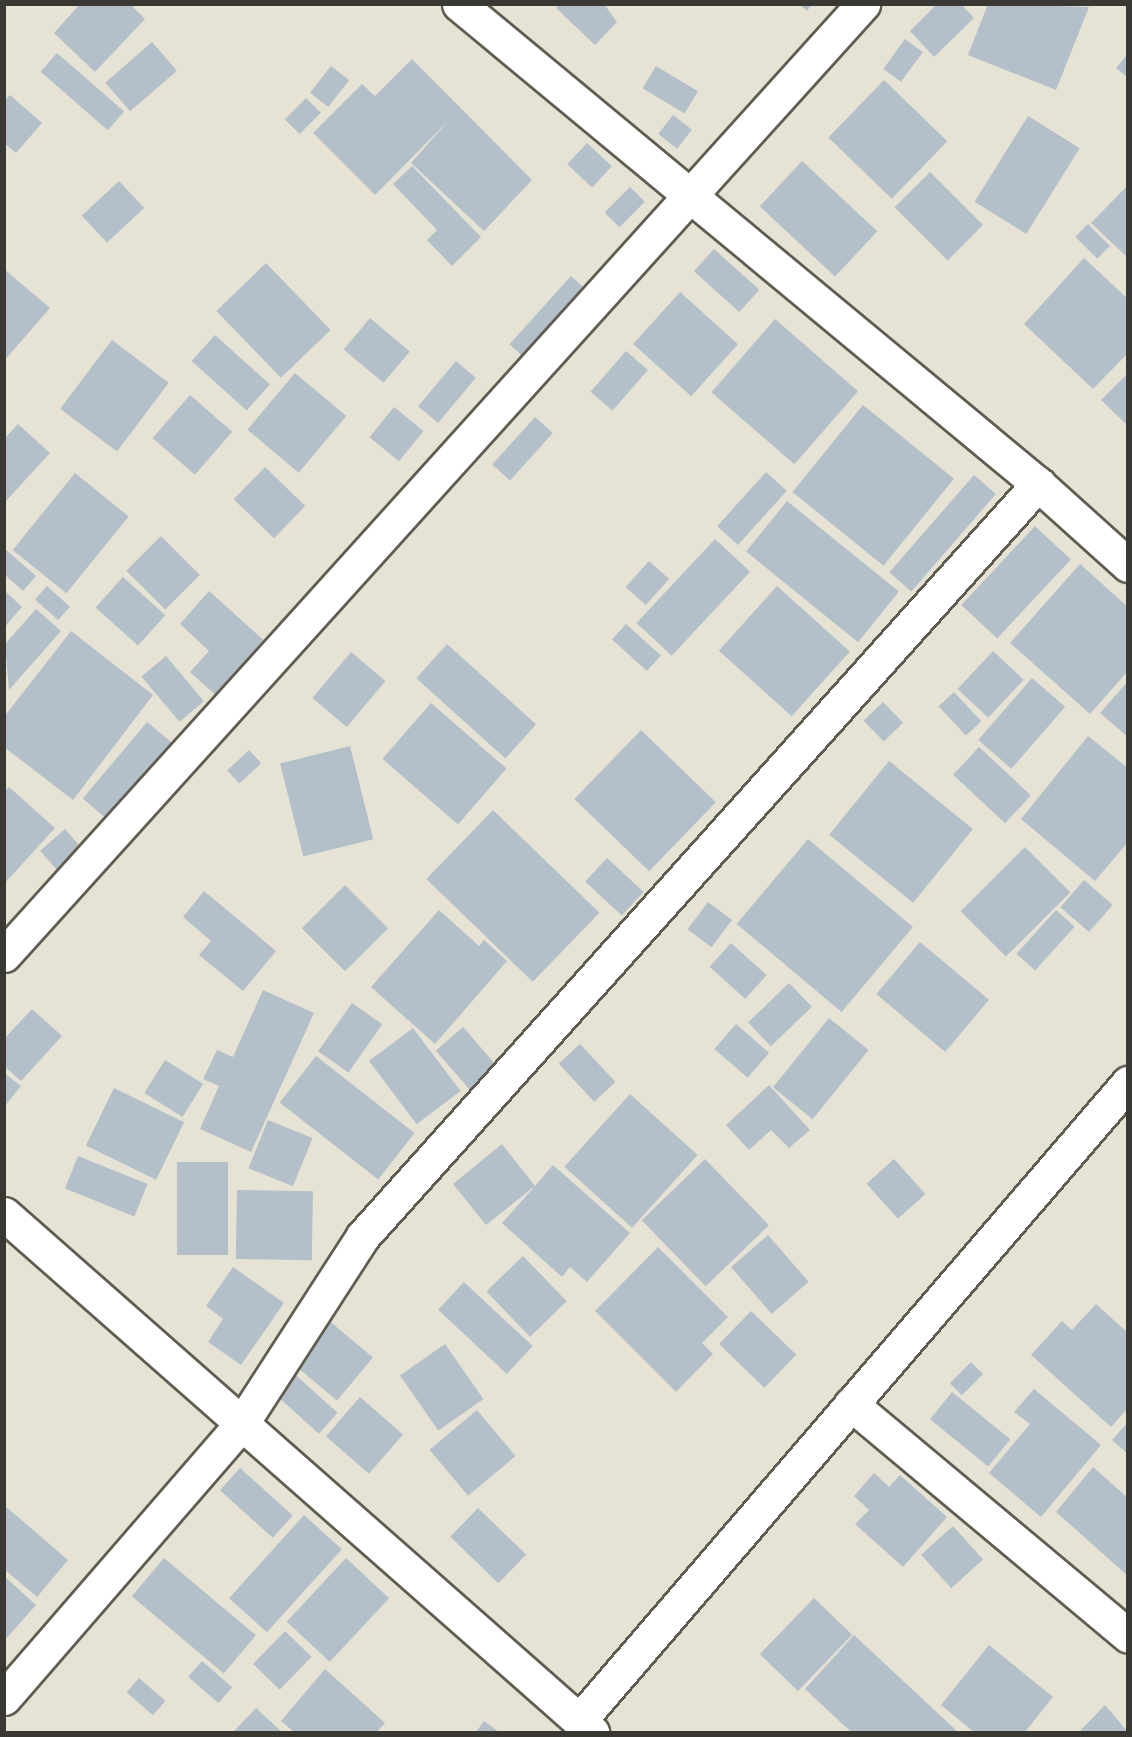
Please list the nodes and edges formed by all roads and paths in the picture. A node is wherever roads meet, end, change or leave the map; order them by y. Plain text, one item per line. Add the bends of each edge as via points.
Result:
1 (459, 4) edge
2 (863, 4) edge
3 (692, 197) junction
4 (1038, 484) junction
5 (1128, 565) edge
6 (4, 955) edge
7 (1128, 1083) edge
8 (4, 1214) edge
9 (851, 1404) junction
10 (242, 1423) junction
11 (1128, 1636) edge
12 (4, 1698) edge
13 (585, 1727) edge

1 - 3 street
2 - 3 street
3 - 4 street
3 - 6 street
4 - 5 street
4 - 10 street via 363,1236
7 - 9 street
8 - 10 street
9 - 11 street
9 - 13 street
10 - 12 street
10 - 13 street

